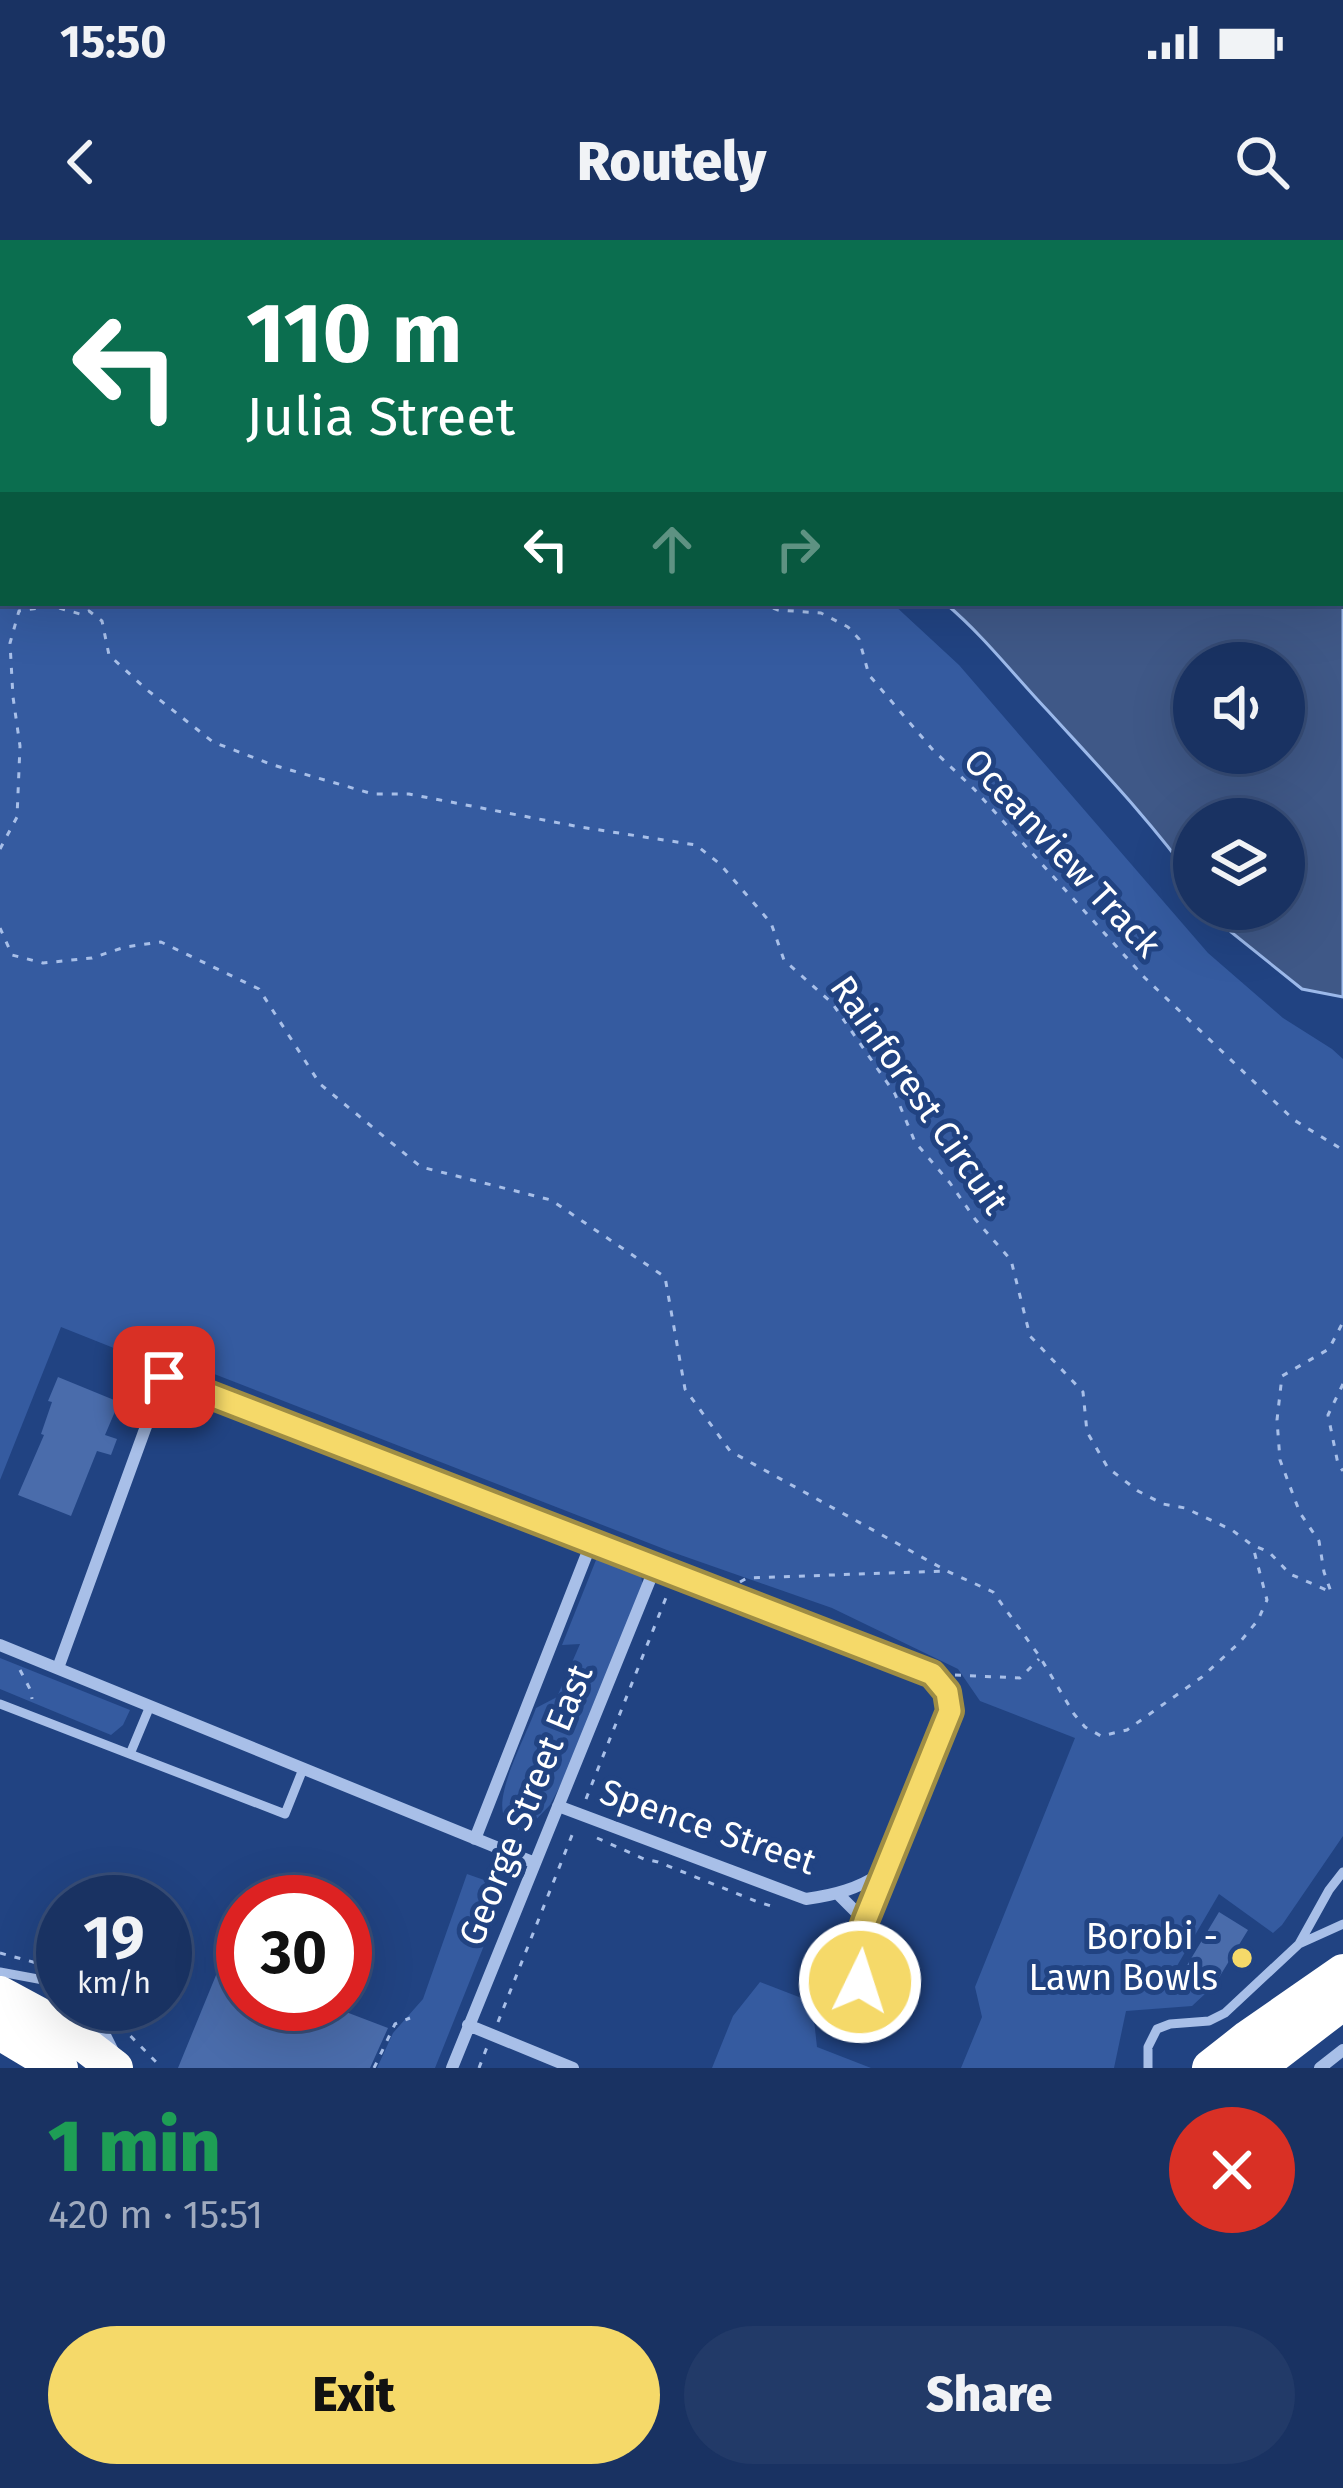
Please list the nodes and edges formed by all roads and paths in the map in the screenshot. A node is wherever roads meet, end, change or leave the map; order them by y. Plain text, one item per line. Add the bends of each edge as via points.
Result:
1 (767, 606) edge
2 (0, 849) edge
3 (0, 928) edge
4 (1343, 1150) edge
5 (1343, 1322) edge
6 (1343, 1384) edge
7 (1343, 1471) edge
8 (592, 1541) junction
9 (1252, 1545) junction
10 (656, 1565) junction
11 (947, 1571) junction
12 (747, 1578) dead end
13 (0, 1645) edge
14 (1040, 1658) junction
15 (15, 1660) dead end
16 (58, 1668) junction
17 (932, 1674) junction
18 (32, 1701) dead end
19 (0, 1704) edge
20 (150, 1706) junction
21 (130, 1754) junction
22 (303, 1769) junction
23 (558, 1806) junction
24 (574, 1831) dead end
25 (475, 1839) junction
26 (535, 1863) junction
27 (884, 1872) junction
28 (1343, 1872) edge
29 (794, 1895) junction
30 (839, 1895) junction
31 (865, 1921) junction
32 (1343, 1924) edge
33 (1299, 1944) junction
34 (0, 1953) edge
35 (36, 1963) edge
36 (0, 1972) edge
37 (1343, 1972) edge
38 (36, 1979) edge
39 (0, 1994) edge
40 (1343, 2002) edge
41 (874, 2013) dead end
42 (410, 2018) dead end
43 (468, 2025) junction
44 (102, 2031) edge
45 (126, 2031) edge
46 (0, 2032) edge
47 (1343, 2050) edge
48 (60, 2068) edge
49 (119, 2068) edge
50 (162, 2068) edge
51 (374, 2068) edge
52 (452, 2068) edge
53 (573, 2068) edge
54 (1148, 2068) edge
55 (1210, 2068) edge
56 (1257, 2068) edge
57 (1320, 2068) edge

1 - 4 path, Oceanview Track via 821,613 848,627 869,675 1145,978 1294,1120
2 - 9 path, Rainforest Circuit via 16,818 20,746 10,644 19,611 52,606 89,610 102,621 109,655 146,689 213,742 273,765 373,794 696,845 771,922 784,960 832,1003 895,1094 915,1142 1012,1260 1030,1336 1083,1392 1087,1432 1108,1468 1138,1491
3 - 11 path via 12,955 43,963 161,942 259,989 320,1084 422,1167 551,1200 665,1277 685,1389 730,1451
5 - 9 path via 1329,1349 1282,1376 1276,1420 1280,1460 1319,1541 1328,1586 1290,1574
6 - 7 path via 1328,1415
8 - 10 street
8 - 16 street via 164,1377
8 - 25 street
9 - 14 path via 1267,1600 1258,1620 1202,1676 1127,1730 1101,1736 1085,1727
10 - 17 street
10 - 23 street, George Street East
11 - 12 path
11 - 14 path via 993,1592
13 - 16 street
14 - 17 path via 1020,1678
15 - 18 path
16 - 20 street
17 - 27 street via 950,1711
19 - 21 lane
20 - 21 lane
20 - 22 street
21 - 22 lane via 285,1814
22 - 25 street
23 - 26 street, George Street East
23 - 29 street, Spence Street
24 - 29 path via 771,1906 789,1907
25 - 26 street
26 - 43 street, George Street East
27 - 30 street, Spence Street
27 - 31 street
28 - 33 lane
29 - 30 street, Spence Street
30 - 31 street, Spence Street
31 - 41 street via 855,1951
32 - 33 lane
33 - 54 lane via 1216,2018 1157,2029
34 - 35 path
36 - 38 lane
37 - 55 highway
39 - 49 highway
40 - 56 highway
42 - 51 path via 394,2024
43 - 52 street, George Street East
43 - 53 street
44 - 49 lane
45 - 50 path
46 - 48 highway
47 - 57 street

